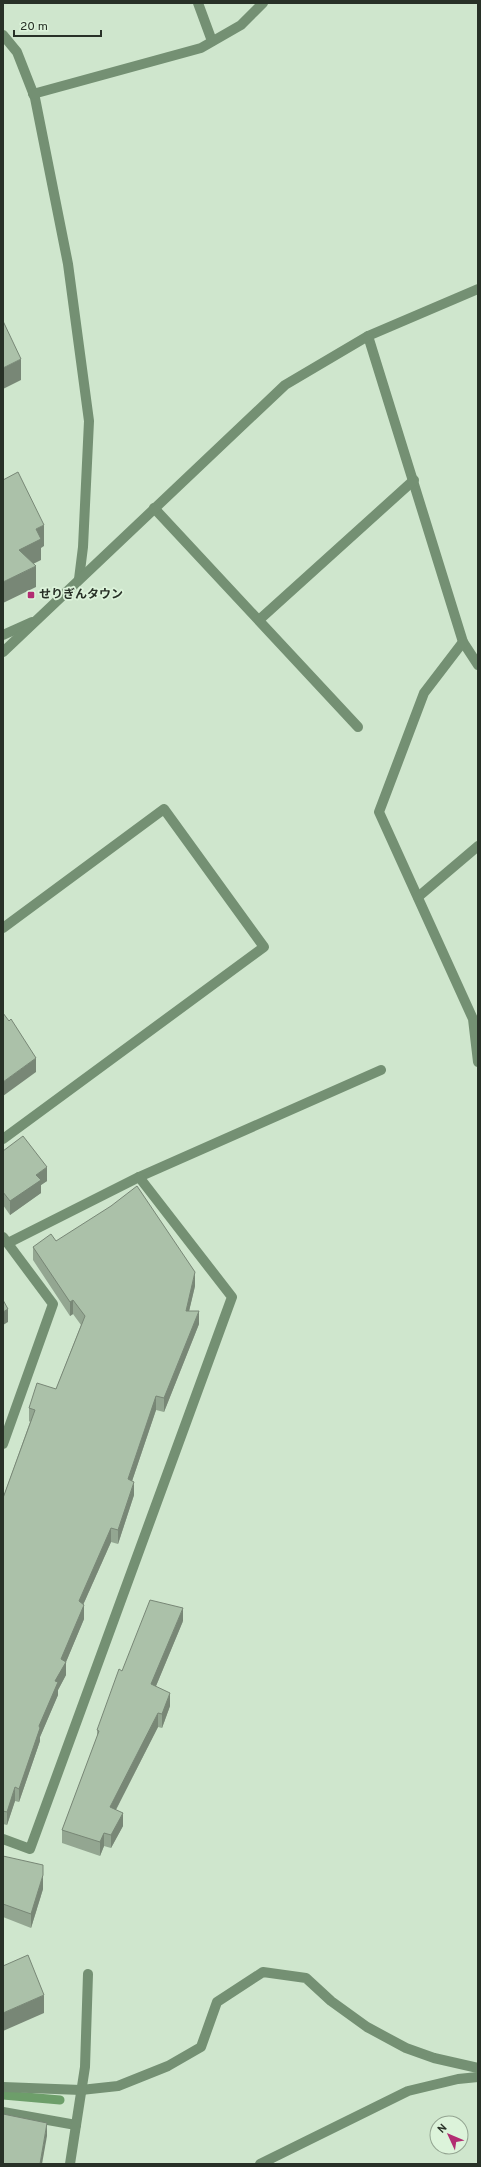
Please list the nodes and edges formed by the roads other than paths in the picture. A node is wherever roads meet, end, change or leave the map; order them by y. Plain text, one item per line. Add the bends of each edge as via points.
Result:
1 (198, 3) edge
2 (263, 3) edge
3 (3, 35) edge
4 (212, 41) junction
5 (34, 94) junction
6 (478, 289) edge
7 (368, 336) junction
8 (414, 480) junction
9 (154, 508) junction
10 (79, 579) junction
11 (40, 618) junction
12 (259, 620) junction
13 (3, 635) edge
14 (463, 642) junction
15 (3, 652) edge
16 (478, 666) edge
17 (358, 727) dead end
18 (478, 846) edge
19 (418, 897) junction
20 (3, 928) edge
21 (478, 1062) edge
22 (381, 1070) dead end
23 (3, 1139) edge
24 (139, 1177) junction
25 (5, 1240) edge
26 (3, 1444) edge
27 (3, 1839) edge
28 (88, 1974) dead end
29 (478, 2068) edge
30 (478, 2077) edge
31 (3, 2087) edge
32 (81, 2090) junction
33 (3, 2112) edge
34 (76, 2125) junction
35 (70, 2164) edge
36 (260, 2164) edge

1 - 4 street
2 - 4 street via 241,25
3 - 5 street via 17,52
4 - 5 street via 201,48
5 - 10 street via 68,264 89,421
6 - 7 street
7 - 8 street
7 - 9 street via 285,385
8 - 12 street
8 - 14 street
9 - 10 street
9 - 12 street
10 - 11 street
11 - 13 street
11 - 15 street
12 - 17 street
14 - 16 street
14 - 19 street via 424,693 379,812
18 - 19 street
19 - 21 street via 473,1020
20 - 23 street via 164,809 264,947
22 - 24 street
24 - 25 street
24 - 27 street via 232,1297 30,1849
25 - 26 street via 53,1304
28 - 32 street via 85,2067
29 - 32 street via 434,2058 406,2048 367,2027 331,2001 306,1978 263,1972 217,2002 201,2047 168,2066 118,2086
30 - 36 street via 408,2091
31 - 32 street
32 - 34 street
33 - 34 street
34 - 35 street

